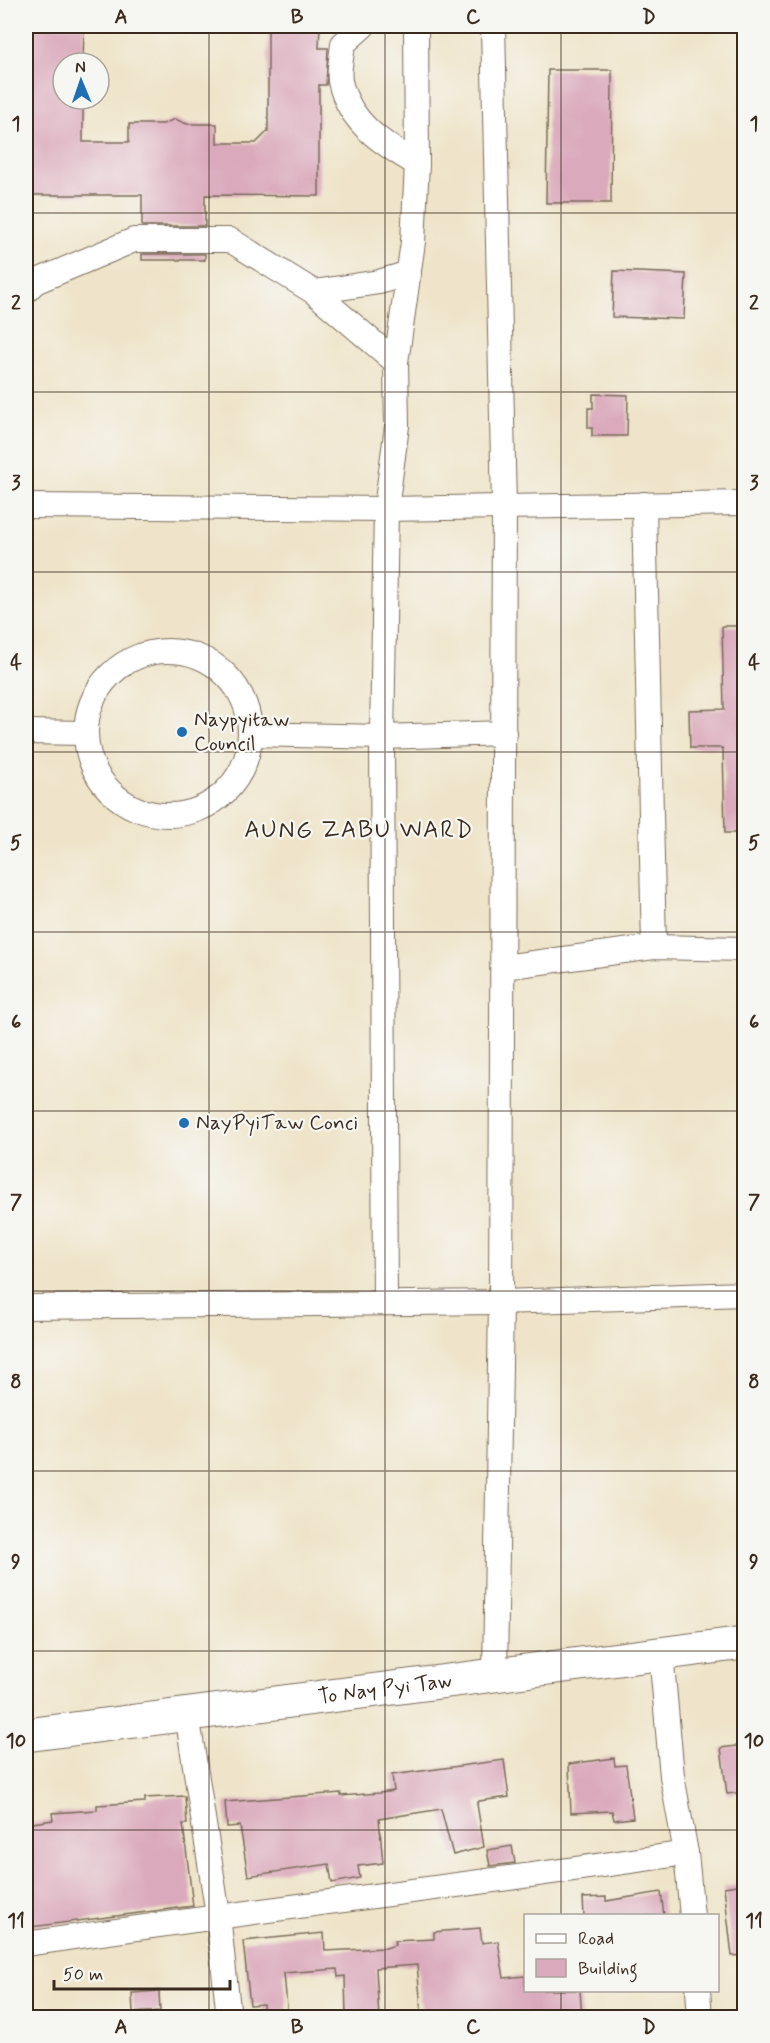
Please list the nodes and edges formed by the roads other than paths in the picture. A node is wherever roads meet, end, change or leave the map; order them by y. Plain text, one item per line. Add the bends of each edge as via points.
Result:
1 (363, 26) edge
2 (416, 26) edge
3 (493, 26) edge
4 (417, 164) junction
5 (409, 273) junction
6 (29, 286) edge
7 (314, 292) junction
8 (396, 362) junction
9 (744, 503) edge
10 (644, 504) junction
11 (504, 505) junction
12 (26, 506) edge
13 (386, 509) junction
14 (26, 732) edge
15 (85, 733) junction
16 (251, 734) junction
17 (504, 734) junction
18 (382, 736) junction
19 (654, 947) junction
20 (744, 949) edge
21 (503, 967) junction
22 (744, 1294) edge
23 (501, 1302) junction
24 (385, 1303) junction
25 (26, 1307) edge
26 (744, 1643) edge
27 (661, 1653) junction
28 (495, 1673) junction
29 (187, 1714) junction
30 (26, 1735) edge
31 (686, 1853) junction
32 (692, 1914) edge
33 (218, 1915) junction
34 (26, 1944) edge
35 (698, 1992) edge
36 (229, 2018) edge
37 (700, 2018) edge

1 - 4 street via 343,44 340,80 354,115 382,143
2 - 4 street
3 - 11 street
4 - 5 street
5 - 7 street
5 - 8 street
6 - 7 street via 134,240 230,240
7 - 8 street
8 - 13 street via 397,426
9 - 10 street
10 - 11 street
10 - 19 street
11 - 13 street
11 - 17 street
12 - 13 street
13 - 18 street
14 - 15 street
15 - 16 street via 91,761 105,786 127,804 148,813 177,815 205,807 228,790 244,766
15 - 16 street via 89,706 103,681 125,662 152,652 184,652 211,662 233,681 247,705
16 - 18 street
17 - 18 street
17 - 21 street
18 - 24 street
19 - 20 street
19 - 21 street
21 - 23 street
22 - 23 street
23 - 24 street
23 - 28 street
24 - 25 street
26 - 27 main road, To Nay Pyi Taw
27 - 28 main road, To Nay Pyi Taw
27 - 31 street via 672,1776
28 - 29 main road, To Nay Pyi Taw
29 - 30 main road, To Nay Pyi Taw
29 - 33 street
31 - 32 street
31 - 33 street via 481,1884
33 - 34 street
33 - 36 street
35 - 37 street

